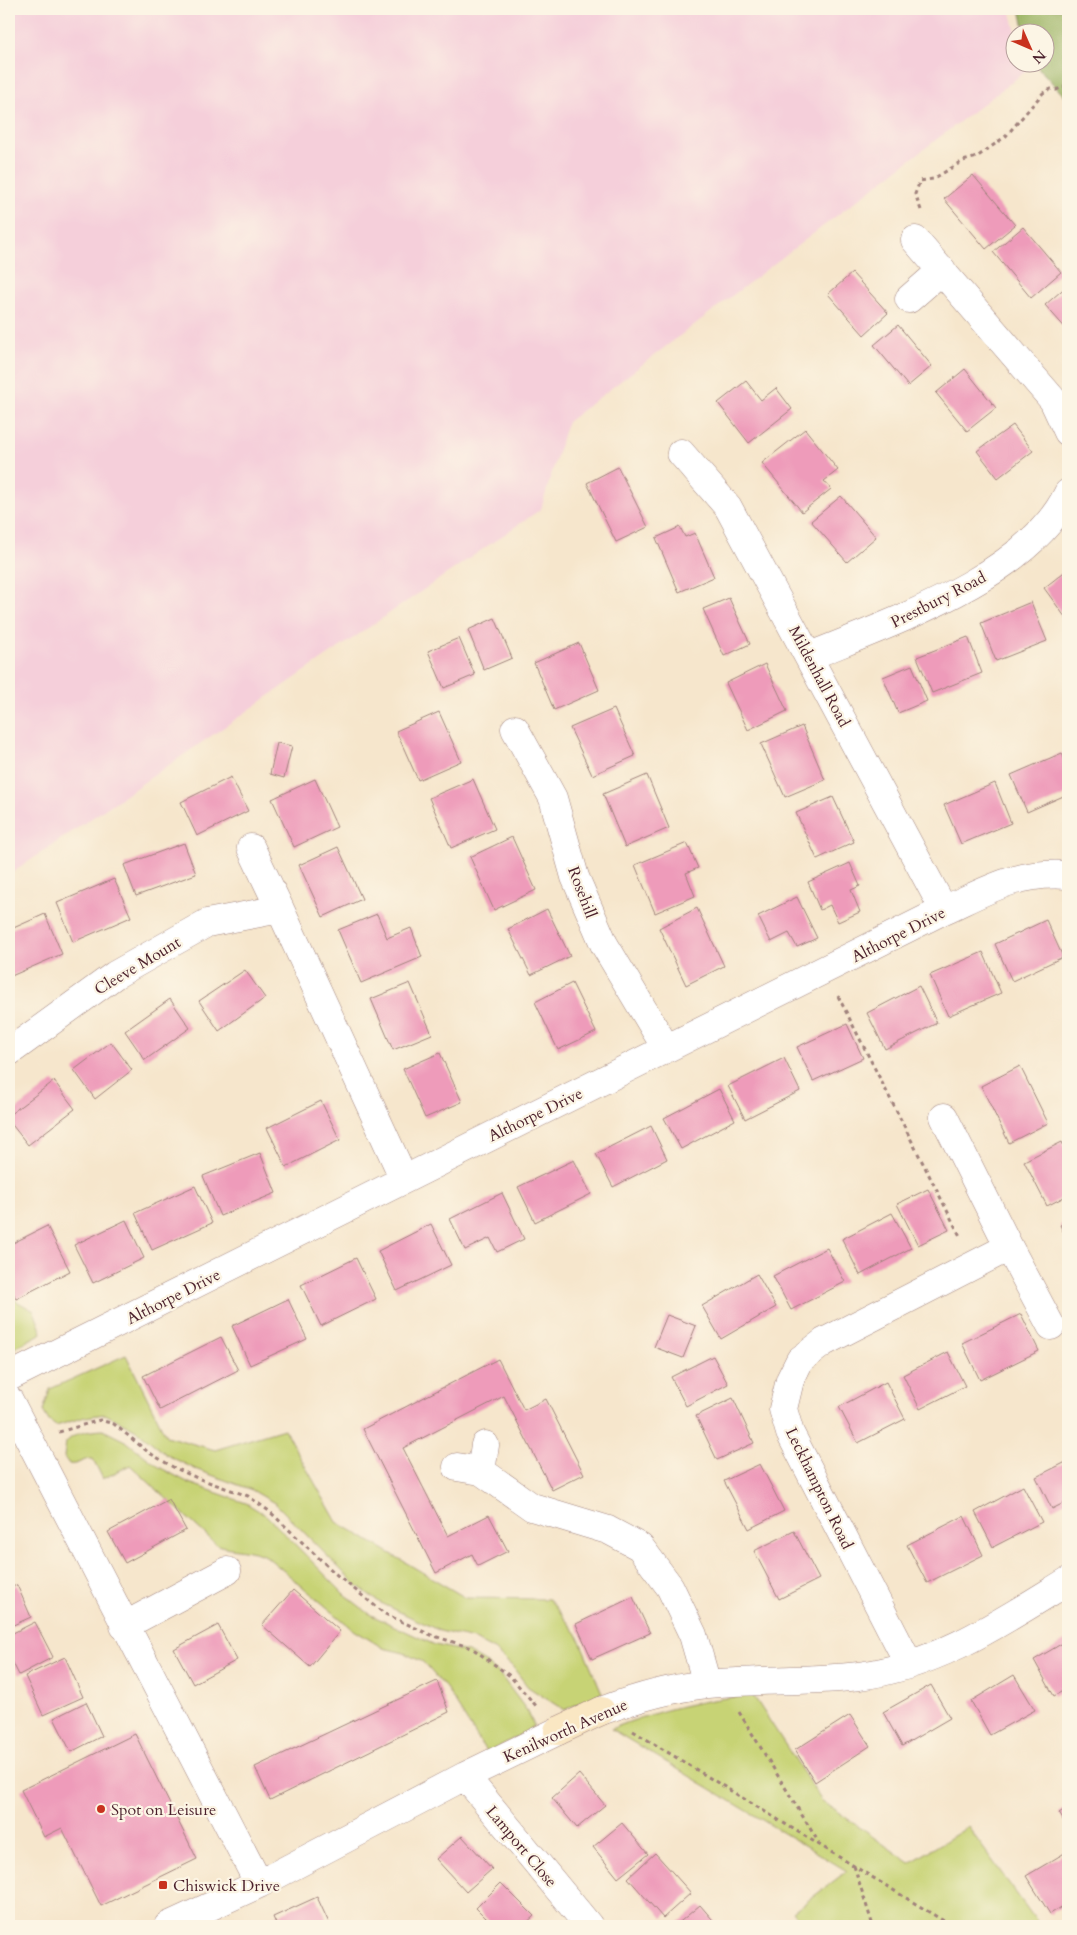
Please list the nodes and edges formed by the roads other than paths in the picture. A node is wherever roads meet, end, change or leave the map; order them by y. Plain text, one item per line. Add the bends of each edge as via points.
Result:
1 (915, 240) road end
2 (942, 270) junction
3 (909, 299) dead end
4 (1068, 432) edge
5 (681, 452) dead end
6 (1068, 493) edge
7 (810, 656) junction
8 (515, 729) dead end
9 (251, 848) dead end
10 (1068, 876) edge
11 (280, 909) junction
12 (944, 910) junction
13 (666, 1048) junction
14 (9, 1052) edge
15 (944, 1118) dead end
16 (404, 1179) junction
17 (1009, 1247) junction
18 (1051, 1326) dead end
19 (9, 1377) edge
20 (9, 1400) edge
21 (474, 1461) dead end
22 (227, 1571) dead end
23 (1068, 1581) edge
24 (124, 1626) junction
25 (909, 1664) junction
26 (714, 1684) junction
27 (465, 1776) junction
28 (259, 1884) junction
29 (579, 1923) edge
30 (180, 1924) edge

1 - 2 street
2 - 3 street
2 - 4 street via 1053,400
5 - 7 street, Mildenhall Road via 728,507
6 - 7 street, Prestbury Road via 1038,535 984,578 901,619
7 - 12 street, Mildenhall Road
8 - 13 street, Rosehill via 553,798 576,877 604,944
9 - 11 street
10 - 12 street, Althorpe Drive via 1044,874 1014,879
11 - 14 street, Cleeve Mount via 207,924 114,975
11 - 16 street
12 - 13 street, Althorpe Drive
13 - 16 street, Althorpe Drive
15 - 17 street
16 - 19 street, Althorpe Drive
17 - 18 street
17 - 25 street, Leckhampton Road via 824,1342 800,1360 790,1380 783,1408 790,1433
20 - 24 street
21 - 26 street via 532,1507 608,1530 640,1547 670,1586
22 - 24 street
23 - 25 street, Kenilworth Avenue via 978,1636
24 - 28 street
25 - 26 street, Kenilworth Avenue via 860,1676
26 - 27 street, Kenilworth Avenue via 666,1691 601,1711
27 - 28 street, Kenilworth Avenue
27 - 29 street, Lamport Close
28 - 30 street, Kenilworth Avenue

